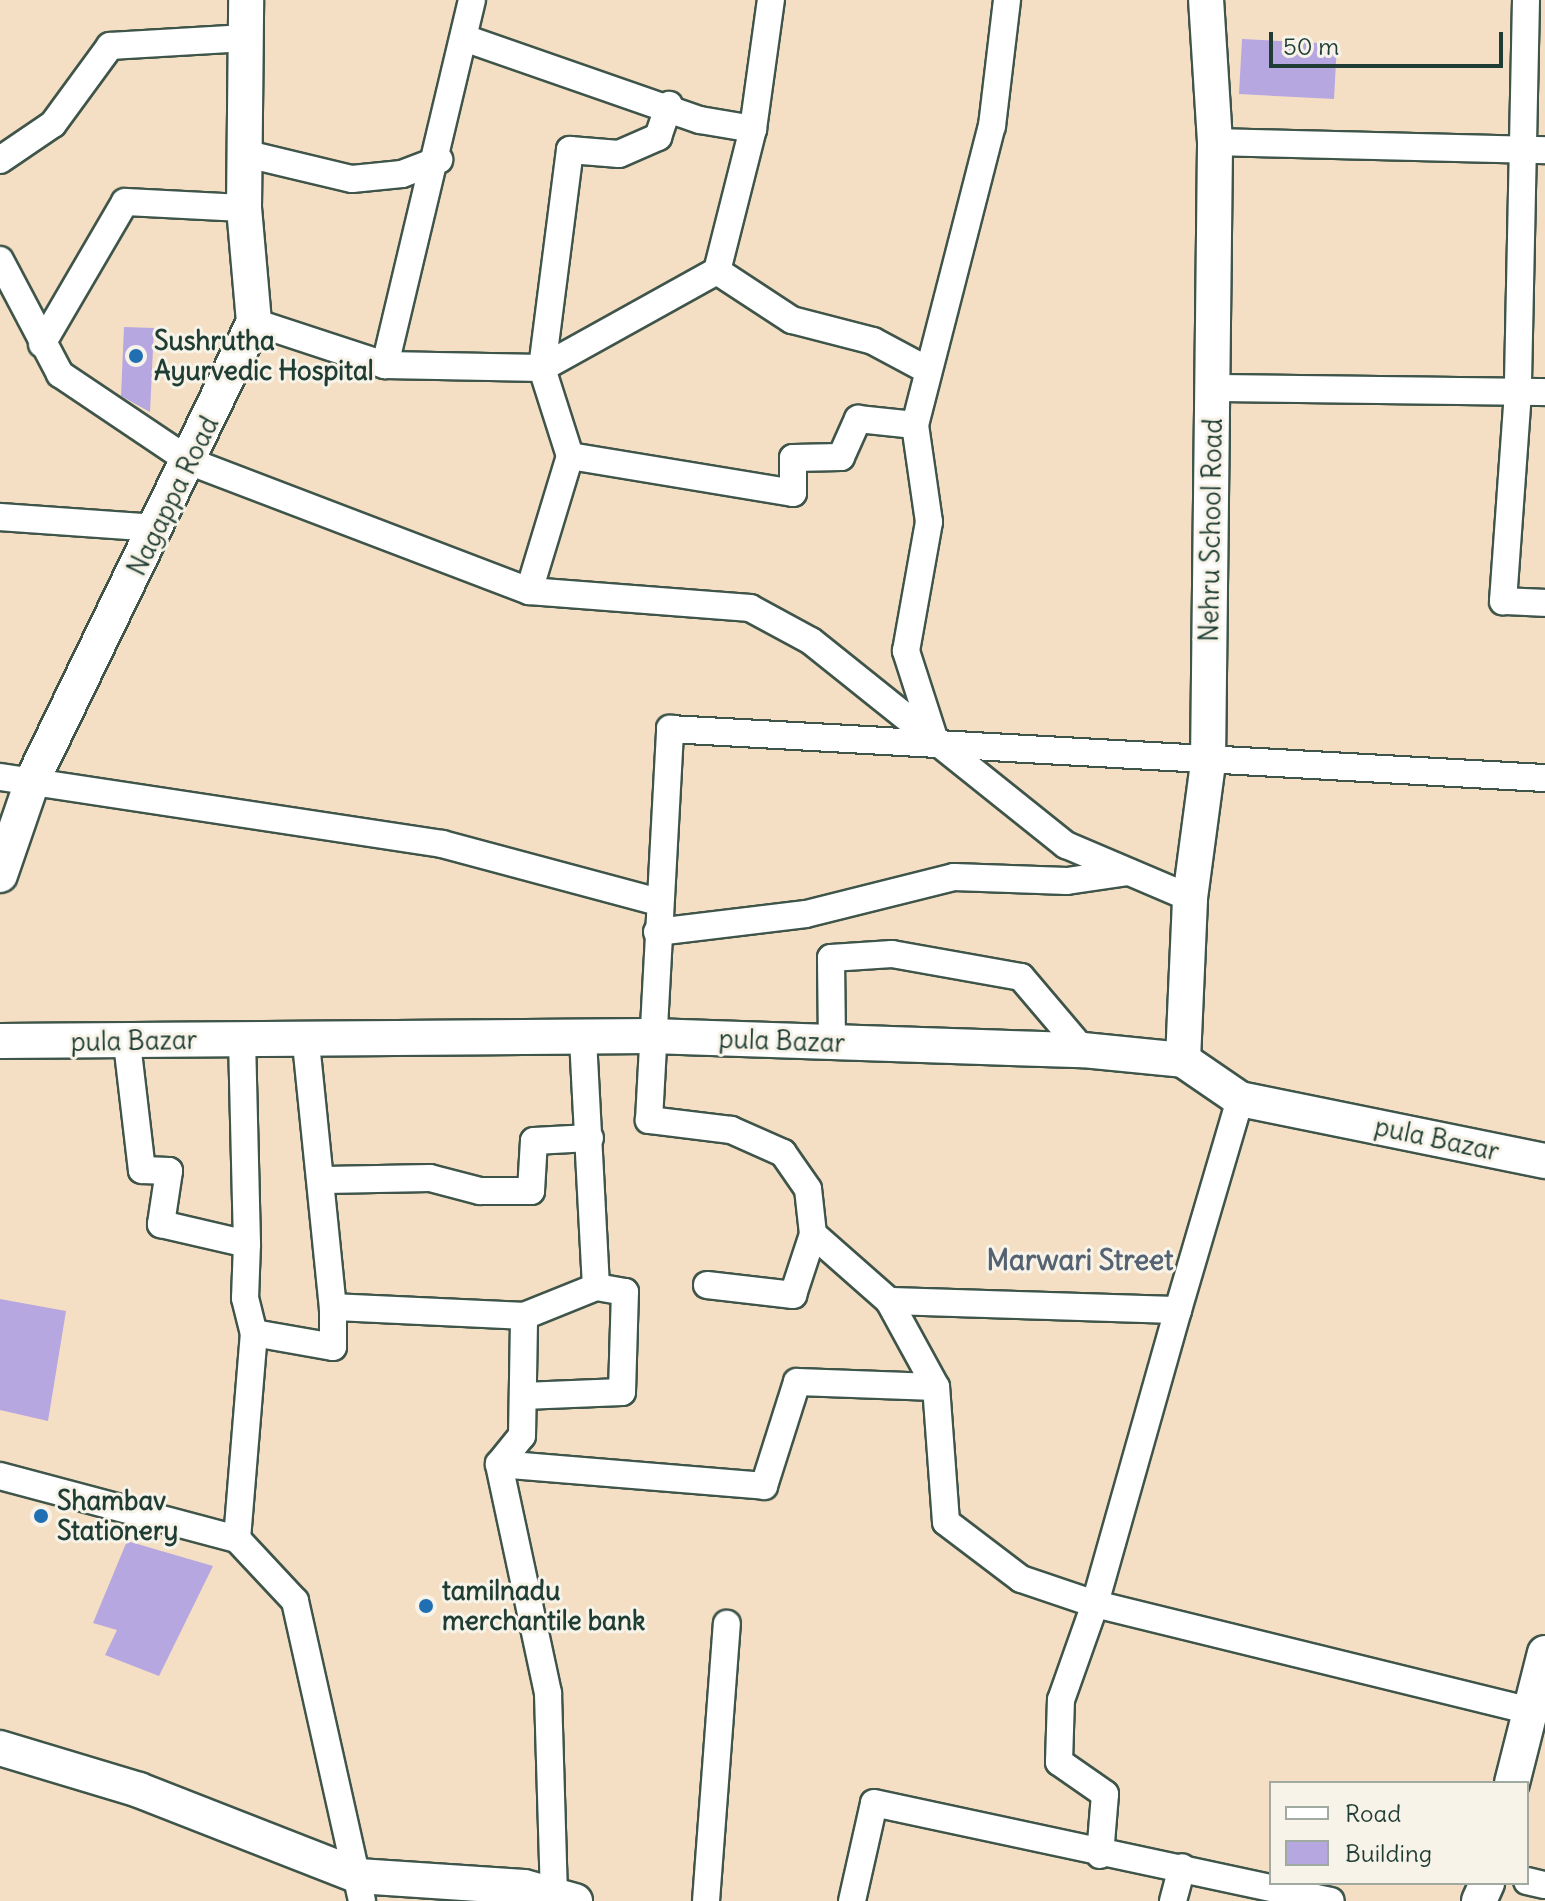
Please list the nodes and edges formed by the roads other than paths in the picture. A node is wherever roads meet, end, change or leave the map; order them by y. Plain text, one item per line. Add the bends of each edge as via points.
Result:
1 (246, 0) edge
2 (472, 0) edge
3 (771, 0) edge
4 (1007, 0) edge
5 (1206, 0) edge
6 (1526, 0) edge
7 (246, 38) junction
8 (467, 39) junction
9 (669, 105) junction
10 (753, 129) junction
11 (1215, 142) junction
12 (1534, 152) edge
13 (247, 154) junction
14 (0, 160) edge
15 (439, 160) junction
16 (244, 208) junction
17 (0, 260) edge
18 (717, 271) junction
19 (254, 322) junction
20 (42, 344) junction
21 (385, 365) junction
22 (542, 368) junction
23 (927, 370) junction
24 (1213, 388) junction
25 (1518, 392) junction
26 (1545, 392) edge
27 (915, 425) junction
28 (570, 456) junction
29 (191, 462) junction
30 (0, 517) edge
31 (158, 528) junction
32 (529, 591) junction
33 (1545, 603) edge
34 (936, 744) junction
35 (1208, 763) junction
36 (16, 778) edge
37 (1545, 778) edge
38 (1128, 872) junction
39 (0, 875) edge
40 (1190, 898) junction
41 (659, 902) junction
42 (657, 932) junction
43 (651, 1036) junction
44 (242, 1039) junction
45 (583, 1040) junction
46 (0, 1041) edge
47 (832, 1042) junction
48 (127, 1043) junction
49 (306, 1043) junction
50 (1083, 1050) junction
51 (1183, 1060) junction
52 (1240, 1099) junction
53 (590, 1138) junction
54 (1545, 1161) edge
55 (325, 1180) junction
56 (813, 1234) junction
57 (247, 1244) junction
58 (707, 1285) dead end
59 (596, 1287) junction
60 (889, 1301) junction
61 (333, 1307) junction
62 (1178, 1310) junction
63 (524, 1316) junction
64 (254, 1333) junction
65 (936, 1387) junction
66 (523, 1396) junction
67 (499, 1464) junction
68 (0, 1476) edge
69 (237, 1539) junction
70 (1095, 1604) junction
71 (727, 1624) dead end
72 (1545, 1653) edge
73 (1530, 1711) junction
74 (0, 1748) edge
75 (1512, 1781) edge
76 (1100, 1855) junction
77 (1182, 1867) junction
78 (360, 1889) edge
79 (564, 1898) edge
80 (706, 1901) edge
81 (852, 1901) edge
82 (1173, 1901) edge
83 (1331, 1901) edge

1 - 7 street, Nagappa Road
2 - 8 street
3 - 10 street
4 - 23 street via 992,126
5 - 11 street, Nehru School Road
6 - 12 street
7 - 13 street, Nagappa Road
7 - 14 street via 110,46 53,124
8 - 9 street
8 - 15 street
9 - 10 street via 700,120
9 - 22 street via 658,137 619,154 570,150
10 - 18 street
11 - 12 street
11 - 24 street, Nehru School Road
12 - 25 street
13 - 15 street via 352,179 402,174
13 - 16 street, Nagappa Road
15 - 21 street
16 - 19 street, Nagappa Road
16 - 20 street via 125,202
17 - 20 street
18 - 22 street
18 - 23 street via 792,320 873,341
19 - 21 street
19 - 29 street, Nagappa Road
20 - 29 street via 60,374
21 - 22 street
22 - 28 street
23 - 27 street
24 - 25 street
24 - 35 street, Nehru School Road
25 - 26 street
25 - 33 street via 1503,601
27 - 28 street via 858,419 841,457 793,458 793,493
27 - 34 street via 929,522 906,651
28 - 32 street
29 - 31 street, Nagappa Road
29 - 32 street
30 - 31 street
31 - 36 street, Nagappa Road
32 - 34 street via 750,608 811,641
34 - 35 street
34 - 38 street via 1066,845
34 - 41 street via 670,729
35 - 37 street
35 - 40 street, Nehru School Road
36 - 39 street, Nagappa Road
36 - 41 street via 442,844
38 - 40 street
38 - 42 street via 1067,881 954,877 806,914
40 - 51 street, Nehru School Road
41 - 42 street
42 - 43 street
43 - 45 street, pula Bazar
43 - 47 street, pula Bazar
43 - 56 street via 649,1120 731,1130 783,1153 808,1189
44 - 48 street, pula Bazar
44 - 49 street, pula Bazar
44 - 57 street
45 - 49 street, pula Bazar
45 - 53 street
46 - 48 street, pula Bazar
47 - 50 street, pula Bazar
47 - 50 street via 831,958 892,954 1021,977
48 - 57 street via 142,1170 169,1171 161,1224
49 - 55 street
50 - 51 street, pula Bazar
51 - 52 street, pula Bazar
52 - 54 street, pula Bazar
52 - 62 street
53 - 55 street via 534,1141 531,1191 480,1191 430,1178
53 - 59 street
55 - 61 street
56 - 58 street via 793,1295
56 - 60 street
57 - 64 street via 245,1298
59 - 63 street
59 - 66 street via 625,1292 622,1392
60 - 62 street
60 - 65 street
61 - 63 street
61 - 64 street via 333,1347
62 - 70 street
63 - 66 street
64 - 69 street
65 - 67 street via 797,1382 764,1486
65 - 70 street via 946,1522 1021,1579
66 - 67 street via 522,1436
67 - 79 street via 548,1693
68 - 69 street
69 - 78 street via 295,1601
70 - 73 street
70 - 76 street via 1061,1700 1059,1762 1105,1794
71 - 80 street
72 - 73 street
73 - 75 street
74 - 78 street via 139,1790
76 - 77 street
76 - 81 street via 987,1823 874,1803
77 - 82 street
77 - 83 street
78 - 79 street

